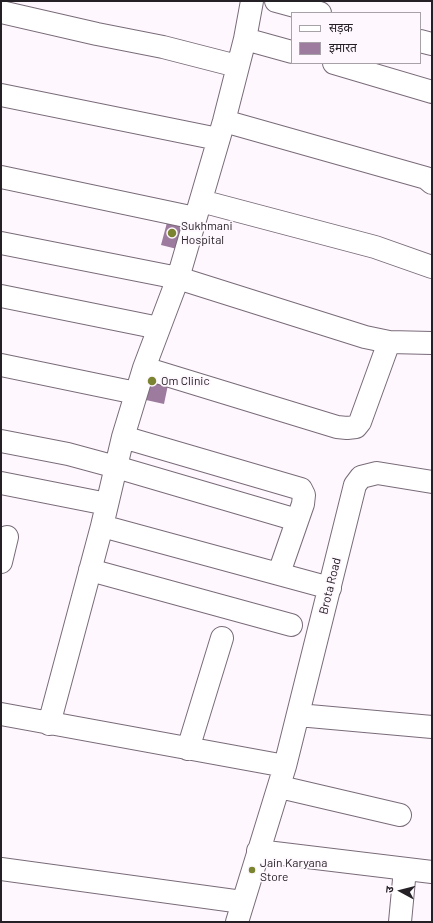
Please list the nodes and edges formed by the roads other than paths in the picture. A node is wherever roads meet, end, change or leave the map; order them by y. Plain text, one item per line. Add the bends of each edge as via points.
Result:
1 (252, 1) edge
2 (276, 1) edge
3 (1, 12) edge
4 (316, 12) edge
5 (245, 39) junction
6 (421, 41) edge
7 (432, 44) edge
8 (291, 52) edge
9 (337, 64) edge
10 (237, 66) junction
11 (432, 92) edge
12 (1, 95) edge
13 (221, 130) junction
14 (1, 177) edge
15 (432, 183) edge
16 (198, 209) junction
17 (1, 242) edge
18 (432, 267) edge
19 (178, 278) junction
20 (1, 296) edge
21 (159, 328) junction
22 (389, 342) junction
23 (432, 342) edge
24 (1, 365) edge
25 (144, 368) junction
26 (136, 393) junction
27 (123, 437) junction
28 (1, 441) edge
29 (116, 467) junction
30 (432, 482) edge
31 (1, 483) edge
32 (107, 504) junction
33 (297, 520) junction
34 (102, 526) junction
35 (7, 537) dead end
36 (1, 562) edge
37 (90, 570) junction
38 (279, 573) junction
39 (330, 588) junction
40 (291, 626) dead end
41 (222, 638) dead end
42 (1, 714) edge
43 (298, 715) junction
44 (49, 724) junction
45 (432, 727) edge
46 (188, 749) junction
47 (285, 766) junction
48 (280, 787) junction
49 (400, 815) dead end
50 (258, 851) junction
51 (1, 869) edge
52 (405, 869) junction
53 (432, 872) edge
54 (239, 912) edge
55 (400, 922) edge

1 - 5 street
2 - 4 street
3 - 10 street via 164,47
5 - 8 street
5 - 10 street
6 - 7 street
9 - 11 street
10 - 13 street
12 - 13 street
13 - 15 street via 426,178
13 - 16 street
14 - 16 street
16 - 18 street via 375,247
16 - 19 street
17 - 19 street
19 - 21 street
19 - 22 street via 337,330
20 - 21 street
21 - 25 street
22 - 23 street
22 - 25 street via 360,422 356,427 347,428
24 - 26 street
25 - 26 street
26 - 27 street
27 - 29 street
27 - 33 street via 301,490 304,495 303,504
28 - 29 street via 68,454
29 - 32 street
29 - 33 street
30 - 39 street, Brota Road via 377,474 361,477 355,485
31 - 32 street
32 - 34 street
33 - 38 street
34 - 37 street
34 - 38 street
35 - 36 street
37 - 40 street
37 - 44 street
38 - 39 street
39 - 43 street, Brota Road
41 - 46 street
42 - 44 street
43 - 45 street
43 - 47 street, Brota Road
44 - 46 street
46 - 47 street
47 - 48 street, Brota Road
48 - 49 street
48 - 50 street, Brota Road
50 - 52 street
50 - 54 street, Brota Road
51 - 54 street
52 - 53 street
52 - 55 street

